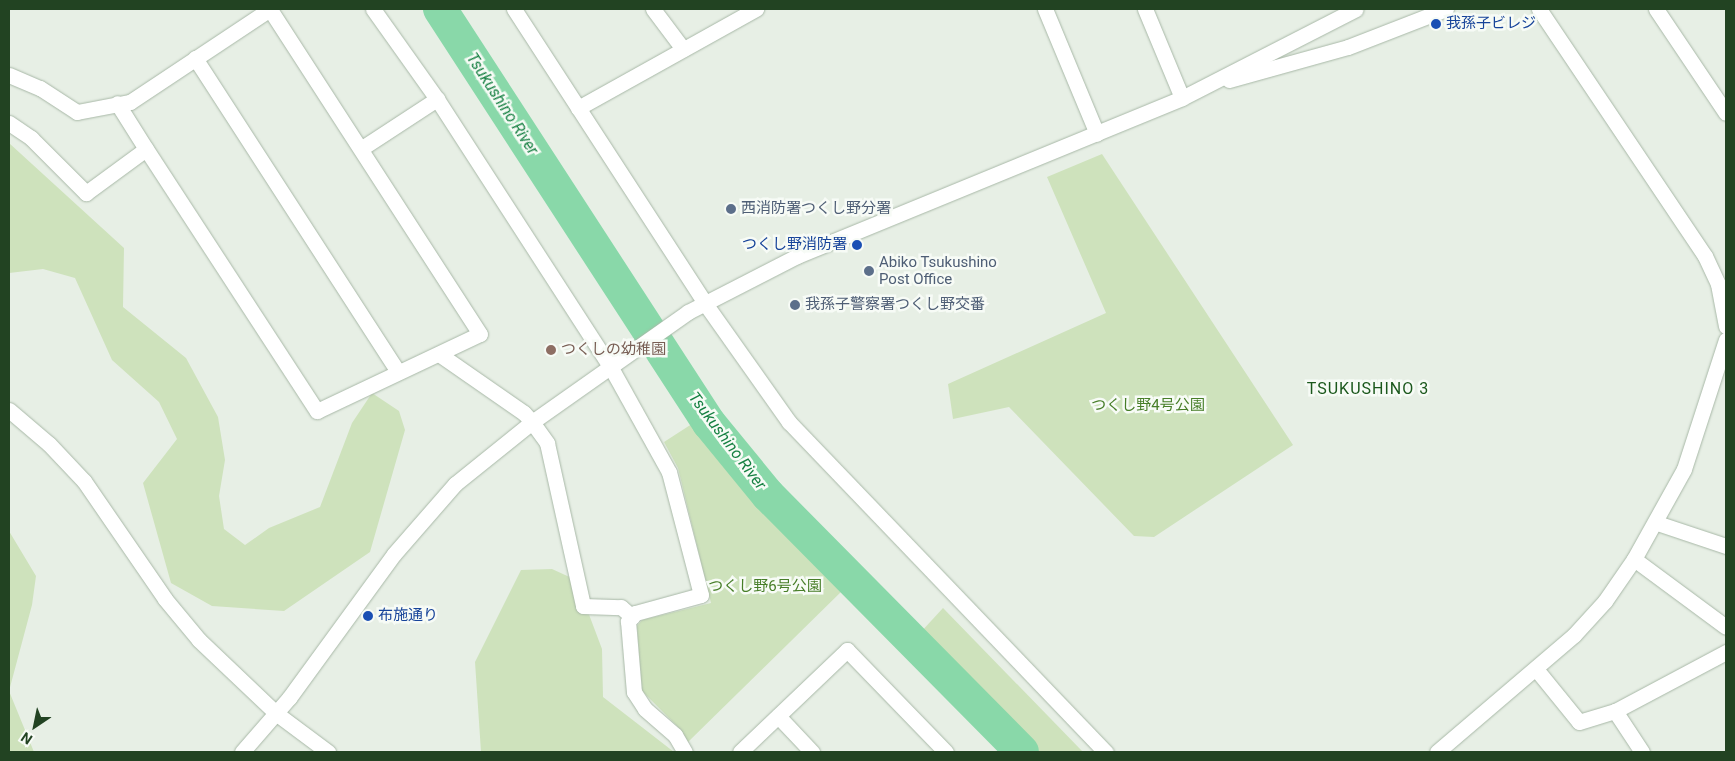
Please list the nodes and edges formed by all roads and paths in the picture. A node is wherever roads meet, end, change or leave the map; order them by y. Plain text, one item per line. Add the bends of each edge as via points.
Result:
1 (270, 9) edge
2 (373, 9) edge
3 (514, 9) edge
4 (653, 9) edge
5 (756, 9) edge
6 (1045, 9) edge
7 (1145, 9) edge
8 (1356, 9) edge
9 (1446, 9) edge
10 (1539, 9) edge
11 (1656, 9) edge
12 (684, 49) junction
13 (194, 58) junction
14 (9, 75) edge
15 (1210, 85) junction
16 (437, 98) junction
17 (1182, 98) junction
18 (117, 103) junction
19 (578, 108) junction
20 (1726, 113) edge
21 (9, 123) edge
22 (1097, 134) junction
23 (362, 148) junction
24 (146, 149) junction
25 (1722, 283) edge
26 (704, 302) junction
27 (1726, 326) edge
28 (1726, 340) edge
29 (439, 354) junction
30 (610, 366) junction
31 (398, 372) junction
32 (9, 410) edge
33 (532, 422) junction
34 (1657, 523) junction
35 (1726, 546) edge
36 (1634, 559) junction
37 (632, 617) junction
38 (1726, 627) edge
39 (1726, 652) edge
40 (1536, 669) junction
41 (1615, 711) junction
42 (277, 714) junction
43 (778, 716) junction
44 (242, 752) edge
45 (328, 752) edge
46 (685, 752) edge
47 (740, 752) edge
48 (812, 752) edge
49 (946, 752) edge
50 (1106, 752) edge
51 (1437, 752) edge
52 (1642, 752) edge

1 - 13 street
1 - 23 street
2 - 16 street
3 - 19 street
4 - 12 street
5 - 12 street
6 - 22 street
7 - 17 street
8 - 15 street
9 - 15 street via 1348,47
10 - 25 street
11 - 20 street
12 - 19 street
13 - 18 street via 130,102
13 - 31 street
14 - 18 street via 40,88 77,112
15 - 17 street
16 - 23 street
16 - 30 street
17 - 22 street
18 - 24 street
19 - 26 street
21 - 24 street via 31,138 86,193
22 - 26 street via 797,256
23 - 29 street via 480,334
24 - 31 street via 317,411
25 - 27 street
26 - 30 street
26 - 50 street via 789,422
28 - 34 street via 1684,470
29 - 31 street
29 - 33 street via 524,413
30 - 33 street
30 - 37 street via 670,472 701,595
32 - 42 street via 49,444 84,481 165,599 199,640
33 - 37 street via 547,443 583,606 621,607
33 - 42 street via 437,502 394,554
34 - 35 street
34 - 36 street
36 - 38 street
36 - 40 street via 1605,602
37 - 46 street via 628,621 634,692 645,709 675,735
39 - 41 street
40 - 41 street via 1579,722
40 - 51 street
41 - 52 street
42 - 44 street
42 - 45 street
43 - 47 street
43 - 48 street
43 - 49 street via 847,650

